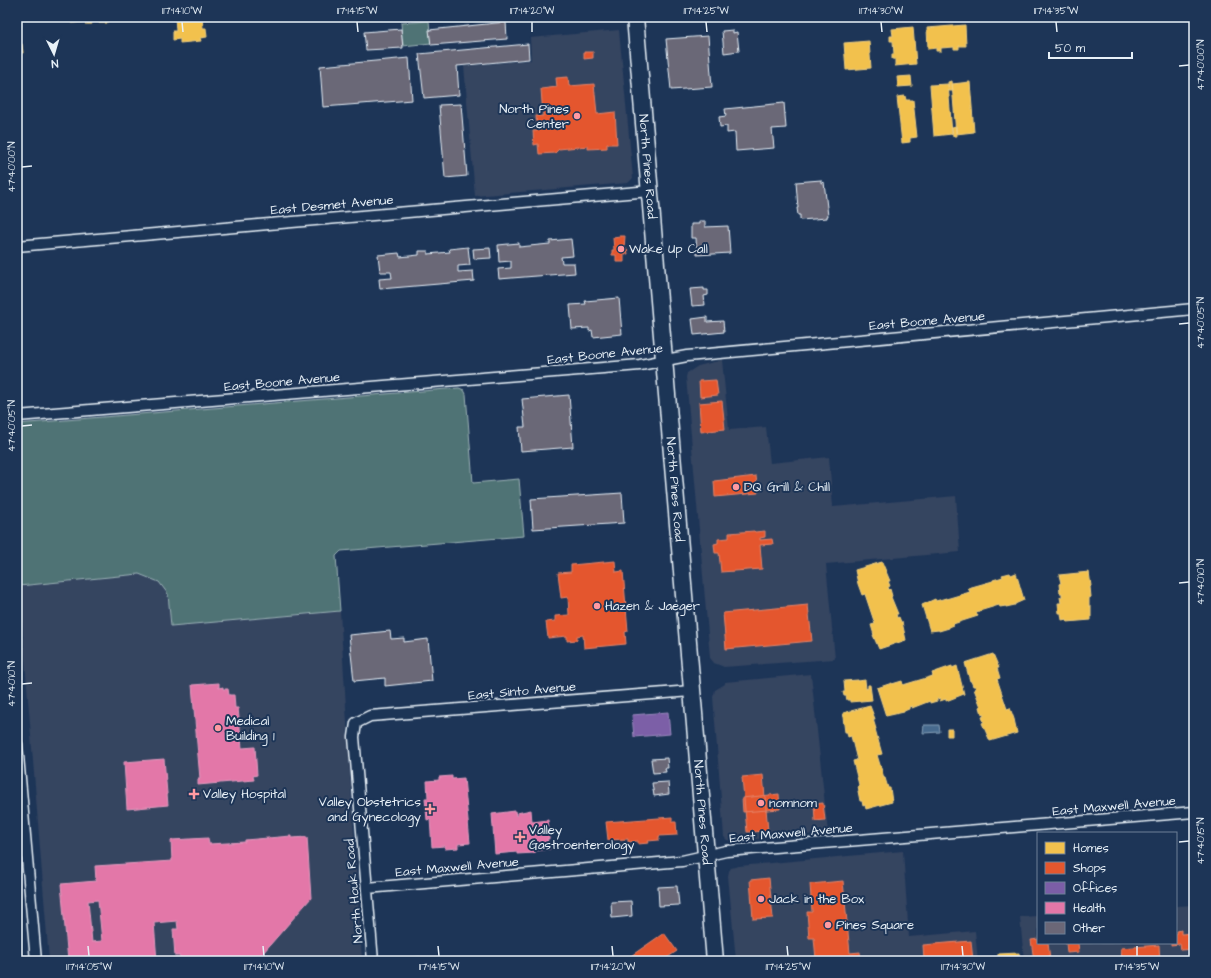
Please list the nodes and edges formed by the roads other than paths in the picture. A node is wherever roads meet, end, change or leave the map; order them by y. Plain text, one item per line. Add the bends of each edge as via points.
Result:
1 (638, 17) edge
2 (650, 191) junction
3 (17, 246) edge
4 (1194, 309) edge
5 (663, 361) junction
6 (17, 416) edge
7 (692, 691) junction
8 (356, 723) joint
9 (17, 744) edge
10 (1194, 812) edge
11 (705, 856) junction
12 (367, 888) junction
13 (36, 961) edge
14 (373, 961) edge
15 (715, 961) edge

1 - 2 main road, North Pines Road
2 - 3 street, East Desmet Avenue
2 - 5 main road, North Pines Road
4 - 5 street, East Boone Avenue via 687,356
5 - 6 street, East Boone Avenue via 640,365
5 - 7 main road, North Pines Road
7 - 8 street, East Sinto Avenue via 370,716
7 - 11 main road, North Pines Road
8 - 12 street, North Houk Road via 354,737
9 - 13 street
10 - 11 street, East Maxwell Avenue via 726,851
11 - 12 street, East Maxwell Avenue via 682,861
11 - 15 main road, North Pines Road
12 - 14 street, North Houk Road

